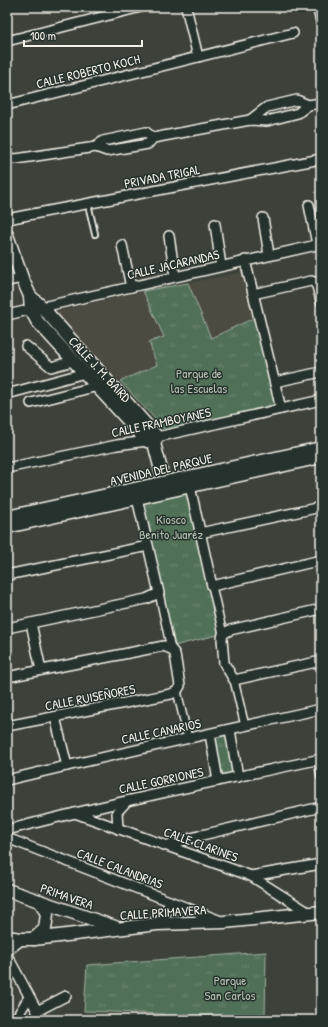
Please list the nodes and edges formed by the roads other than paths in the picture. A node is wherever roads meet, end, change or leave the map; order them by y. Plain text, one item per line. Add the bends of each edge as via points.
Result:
1 (141, 7) edge
2 (186, 7) edge
3 (317, 7) edge
4 (321, 21) edge
5 (293, 34) dead end
6 (7, 41) edge
7 (198, 57) junction
8 (321, 103) edge
9 (7, 105) edge
10 (308, 105) junction
11 (250, 120) junction
12 (11, 159) edge
13 (321, 159) edge
14 (7, 165) edge
15 (88, 204) junction
16 (309, 205) dead end
17 (263, 218) dead end
18 (7, 219) edge
19 (215, 224) dead end
20 (95, 234) dead end
21 (7, 235) edge
22 (169, 236) dead end
23 (319, 244) edge
24 (122, 246) dead end
25 (269, 255) junction
26 (245, 260) junction
27 (221, 266) junction
28 (175, 276) junction
29 (22, 278) junction
30 (7, 282) edge
31 (131, 287) junction
32 (253, 294) junction
33 (321, 302) edge
34 (36, 308) junction
35 (7, 315) edge
36 (26, 346) dead end
37 (73, 361) junction
38 (321, 372) edge
39 (84, 373) junction
40 (275, 382) junction
41 (98, 386) junction
42 (7, 394) edge
43 (321, 400) edge
44 (31, 403) dead end
45 (281, 409) junction
46 (152, 440) junction
47 (321, 448) edge
48 (321, 457) edge
49 (7, 468) edge
50 (160, 470) junction
51 (189, 482) junction
52 (136, 494) junction
53 (321, 507) edge
54 (7, 517) edge
55 (7, 527) edge
56 (200, 533) junction
57 (148, 546) junction
58 (321, 560) edge
59 (7, 575) edge
60 (212, 586) junction
61 (159, 593) junction
62 (321, 609) edge
63 (31, 623) junction
64 (7, 628) edge
65 (223, 634) junction
66 (171, 649) junction
67 (321, 661) edge
68 (41, 670) junction
69 (7, 677) edge
70 (234, 680) junction
71 (177, 691) junction
72 (321, 709) edge
73 (55, 717) junction
74 (7, 726) edge
75 (244, 726) junction
76 (230, 730) junction
77 (210, 734) junction
78 (188, 738) junction
79 (319, 760) edge
80 (67, 766) junction
81 (238, 777) junction
82 (321, 778) edge
83 (7, 780) edge
84 (218, 781) junction
85 (127, 801) junction
86 (321, 807) edge
87 (75, 813) junction
88 (118, 828) junction
89 (7, 830) edge
90 (202, 835) junction
91 (7, 838) edge
92 (168, 845) junction
93 (193, 854) junction
94 (321, 864) edge
95 (278, 872) junction
96 (251, 876) junction
97 (266, 886) junction
98 (7, 890) edge
99 (169, 900) junction
100 (40, 901) junction
101 (316, 913) edge
102 (224, 922) junction
103 (157, 924) junction
104 (118, 928) junction
105 (7, 937) edge
106 (34, 939) junction
107 (20, 940) junction
108 (7, 949) edge
109 (7, 955) edge
110 (66, 996) dead end
111 (30, 997) junction
112 (38, 1011) junction
113 (16, 1020) edge
114 (42, 1020) edge

1 - 6 street
2 - 7 street
3 - 4 street
5 - 7 street, CALLE ROBERTO KOCH
7 - 9 street, CALLE ROBERTO KOCH
8 - 10 street
10 - 11 street via 298,113 267,121
10 - 11 street via 297,100 267,107
11 - 12 street via 153,138 146,132 103,141 96,147
12 - 14 street
13 - 15 street, PRIVADA TRIGAL
15 - 18 street, PRIVADA TRIGAL
15 - 20 lane
16 - 23 street
17 - 25 street
19 - 27 street
21 - 29 street
22 - 28 street
23 - 25 street, CALLE JACARANDAS
24 - 31 street
25 - 26 street, CALLE JACARANDAS
26 - 27 street, CALLE JACARANDAS
26 - 32 street
27 - 28 street, CALLE JACARANDAS
28 - 31 street, CALLE JACARANDAS
29 - 30 street
29 - 34 street
31 - 34 street, CALLE JACARANDAS
32 - 33 street via 310,281 318,286
32 - 40 street
34 - 35 street
34 - 37 street, CALLE J. M. BAIRD via 37,321
34 - 46 street, CALLE J. M. BAIRD
36 - 37 street via 51,367
37 - 39 street, CALLE J. M. BAIRD
38 - 40 street
39 - 41 street, CALLE J. M. BAIRD
39 - 42 street
40 - 45 street
41 - 44 street
41 - 46 street, CALLE J. M. BAIRD
43 - 45 street, CALLE FRAMBOYANES
45 - 46 street, CALLE FRAMBOYANES
46 - 49 street, CALLE FRAMBOYANES
46 - 50 street, CALLE J. M. BAIRD
47 - 51 street, AVENIDA DEL PARQUE
48 - 51 street, AVENIDA DEL PARQUE
50 - 51 street
50 - 52 street
51 - 52 street, AVENIDA DEL PARQUE
51 - 56 street
52 - 54 street, AVENIDA DEL PARQUE
52 - 55 street, AVENIDA DEL PARQUE
52 - 57 street
53 - 56 street
56 - 60 street
57 - 59 street
57 - 61 street
58 - 60 street
60 - 65 street
61 - 63 street via 146,599
61 - 66 street
62 - 65 street via 230,630
63 - 64 street
63 - 68 street
65 - 70 street via 224,663
66 - 68 street via 164,646
66 - 71 street via 175,654 180,686
67 - 70 street
68 - 69 street
70 - 75 street
71 - 73 street, CALLE RUISEÑORES
71 - 78 street
72 - 75 street, CALLE CANARIOS
73 - 74 street, CALLE RUISEÑORES
73 - 80 street
75 - 76 street, CALLE CANARIOS
76 - 77 street, CALLE CANARIOS
76 - 81 street
77 - 78 street, CALLE CANARIOS
77 - 84 street
78 - 80 street, CALLE CANARIOS
79 - 81 street, CALLE GORRIONES
79 - 82 street
80 - 83 street, CALLE CANARIOS
81 - 84 street, CALLE GORRIONES
84 - 85 street, CALLE GORRIONES
85 - 87 street, CALLE GORRIONES
85 - 88 street via 117,812
86 - 90 street
87 - 88 street, CALLE CLARINES
87 - 89 street, CALLE GORRIONES
88 - 92 street, CALLE CLARINES
90 - 92 street
90 - 93 street via 195,842
91 - 99 street, CALLE CALANDRIAS
92 - 93 street, CALLE CLARINES
93 - 96 street, CALLE CLARINES
94 - 95 street
95 - 96 street
95 - 97 street
96 - 97 street, CALLE CLARINES
97 - 101 street, CALLE CLARINES
98 - 100 street, PRIMAVERA
99 - 102 street, CALLE CALANDRIAS
99 - 103 street via 168,910
100 - 104 street, PRIMAVERA
100 - 106 street via 47,914 44,929
101 - 102 street, CALLE PRIMAVERA
102 - 103 street, CALLE PRIMAVERA
103 - 104 street, CALLE PRIMAVERA
104 - 106 street, CALLE PRIMAVERA
105 - 107 street, CALLE PRIMAVERA
106 - 107 street, CALLE PRIMAVERA
107 - 108 street
109 - 111 street
110 - 112 street
111 - 112 street
111 - 113 street
112 - 114 street

